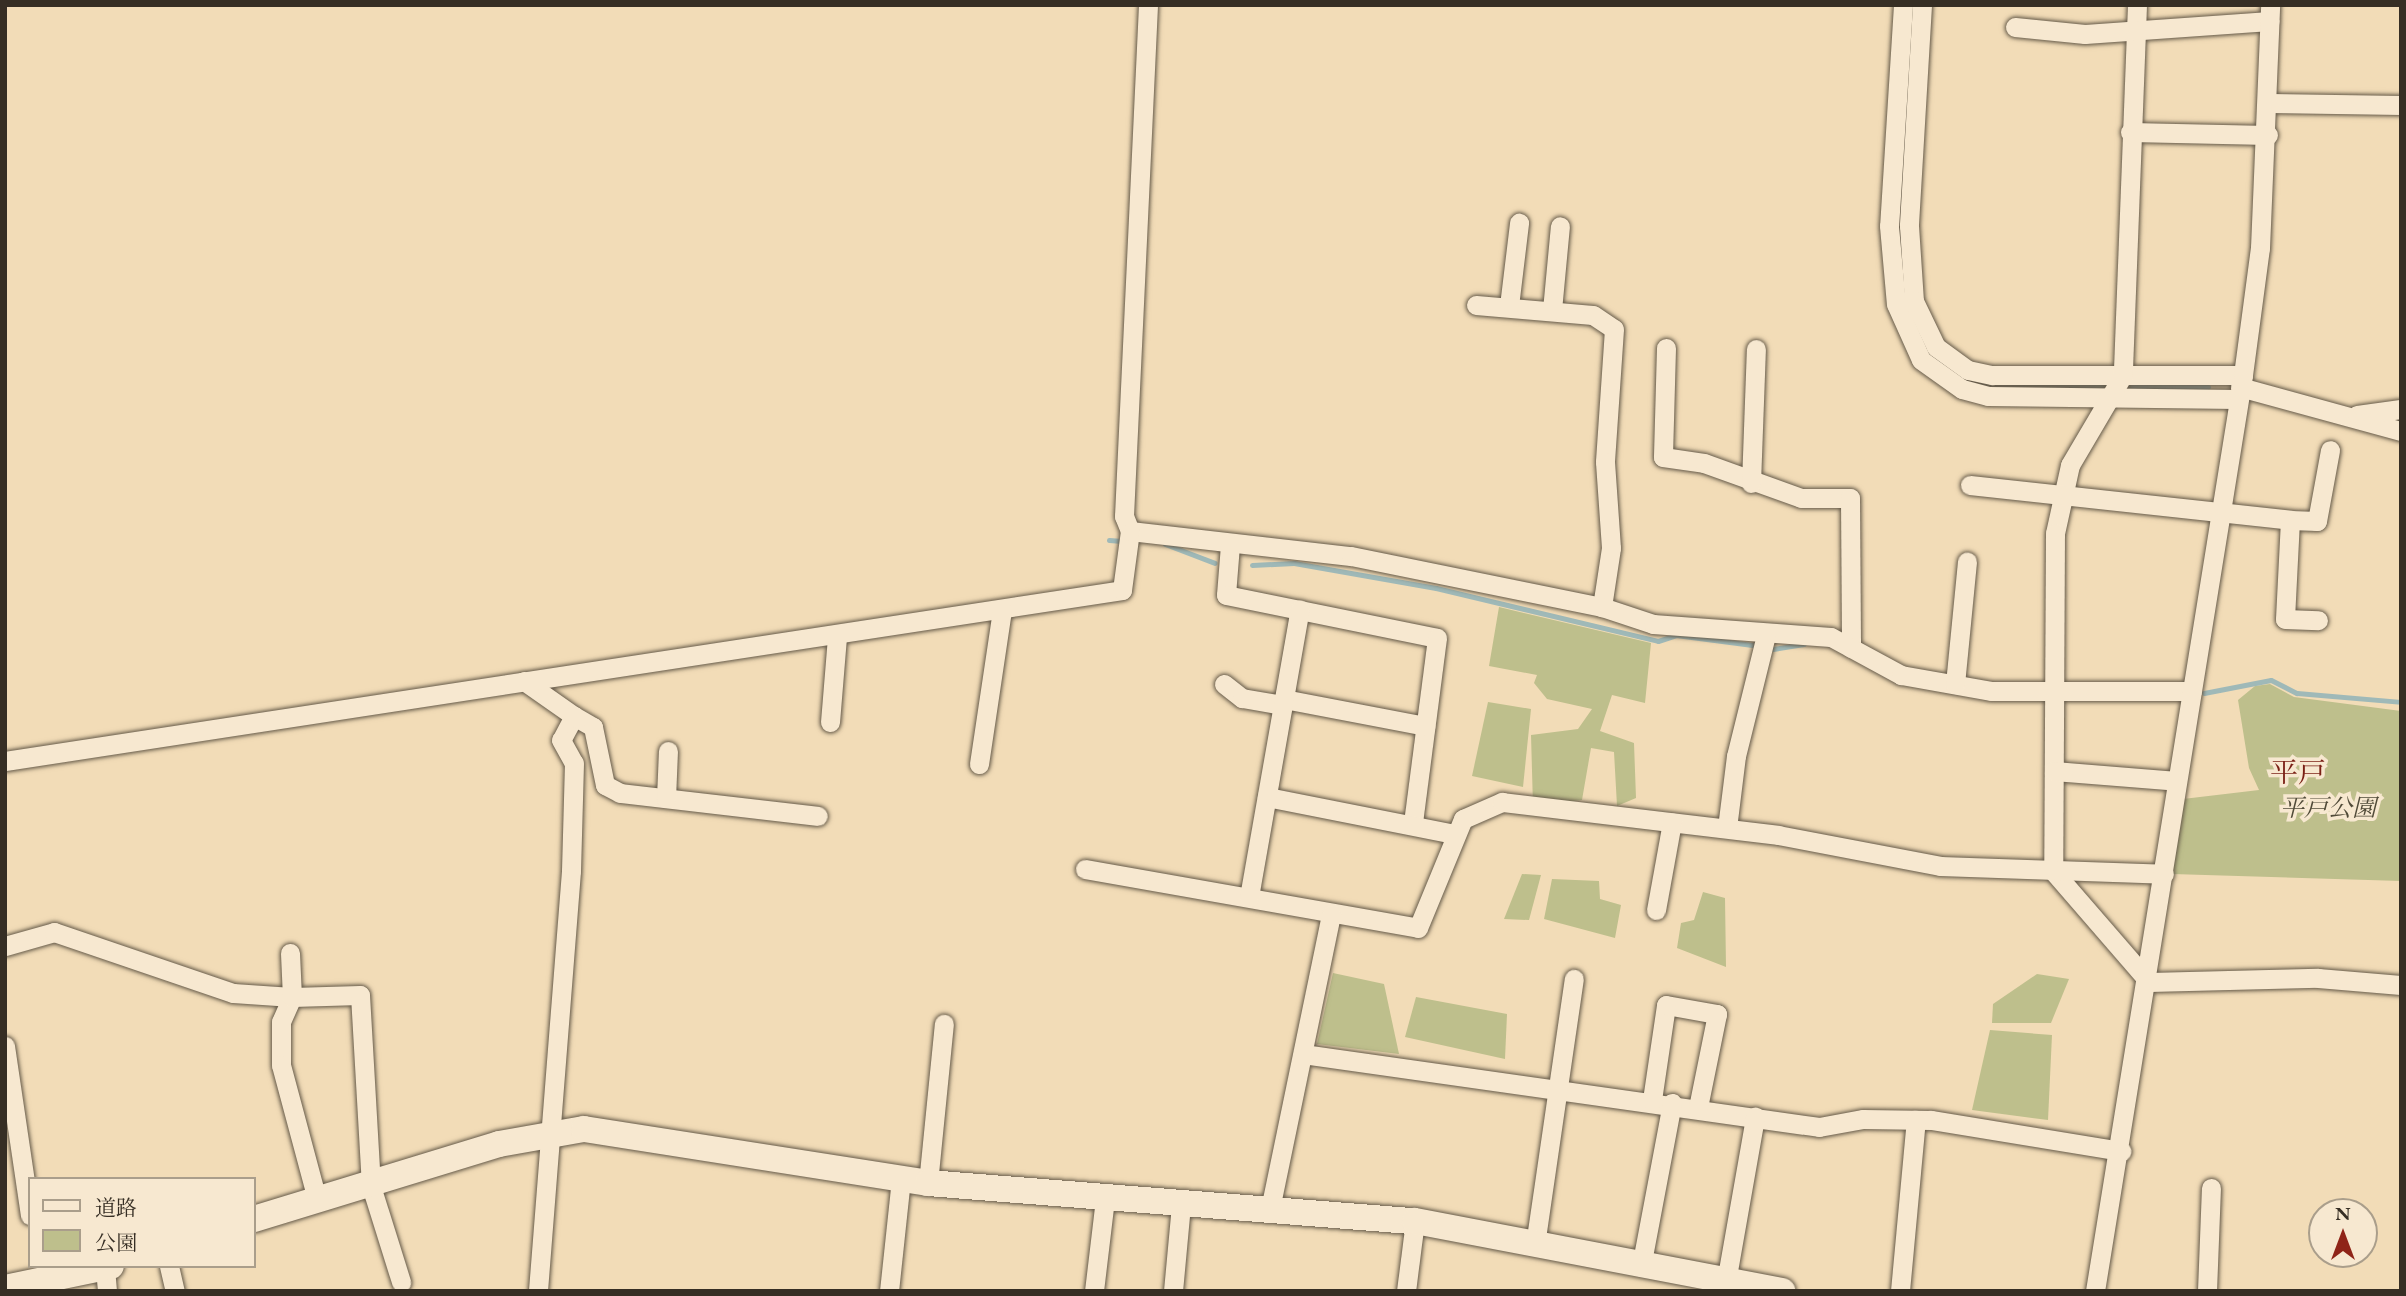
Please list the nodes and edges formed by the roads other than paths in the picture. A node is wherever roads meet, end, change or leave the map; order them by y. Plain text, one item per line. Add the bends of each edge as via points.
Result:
1 (1148, 5) edge
2 (1903, 5) edge
3 (1922, 5) edge
4 (2137, 5) edge
5 (2270, 13) edge
6 (2015, 27) dead end
7 (2136, 32) junction
8 (2270, 103) junction
9 (2401, 105) edge
10 (2130, 132) junction
11 (2268, 135) junction
12 (1519, 223) dead end
13 (1560, 226) dead end
14 (1476, 305) dead end
15 (1509, 306) junction
16 (1552, 310) junction
17 (1666, 348) dead end
18 (1756, 349) dead end
19 (2123, 375) junction
20 (2240, 387) junction
21 (2107, 399) junction
22 (2401, 409) edge
23 (2348, 416) junction
24 (2401, 431) edge
25 (2330, 450) dead end
26 (1751, 483) junction
27 (1970, 485) dead end
28 (2063, 497) junction
29 (2220, 513) junction
30 (2290, 520) junction
31 (1130, 531) junction
32 (1230, 545) junction
33 (1967, 562) dead end
34 (1602, 607) junction
35 (1300, 609) junction
36 (1002, 611) junction
37 (2318, 620) dead end
38 (1766, 635) junction
39 (837, 636) junction
40 (1851, 648) junction
41 (524, 681) junction
42 (1224, 684) dead end
43 (1955, 684) junction
44 (2192, 691) junction
45 (2053, 695) junction
46 (1284, 702) junction
47 (574, 716) junction
48 (830, 722) dead end
49 (1424, 726) junction
50 (668, 751) dead end
51 (5, 761) edge
52 (979, 764) dead end
53 (2054, 771) junction
54 (2177, 781) junction
55 (1267, 797) junction
56 (666, 798) junction
57 (818, 816) dead end
58 (1672, 822) junction
59 (1413, 824) junction
60 (1727, 828) junction
61 (1454, 834) junction
62 (1085, 869) dead end
63 (2053, 871) junction
64 (2164, 874) junction
65 (1249, 897) junction
66 (1656, 910) dead end
67 (1331, 914) junction
68 (5, 946) edge
69 (290, 953) dead end
70 (1574, 978) dead end
71 (2150, 982) junction
72 (2401, 985) edge
73 (292, 997) junction
74 (944, 1024) dead end
75 (5, 1046) edge
76 (1303, 1054) junction
77 (1559, 1086) junction
78 (1652, 1100) junction
79 (1672, 1103) junction
80 (1698, 1107) junction
81 (1755, 1117) junction
82 (1916, 1120) junction
83 (547, 1133) junction
84 (2121, 1151) junction
85 (901, 1179) junction
86 (928, 1183) junction
87 (371, 1186) junction
88 (2211, 1188) dead end
89 (316, 1196) junction
90 (1105, 1199) junction
91 (28, 1201) edge
92 (1181, 1205) junction
93 (1270, 1209) junction
94 (256, 1218) edge
95 (1415, 1221) junction
96 (1535, 1245) junction
97 (1641, 1267) junction
98 (169, 1268) edge
99 (38, 1274) edge
100 (107, 1275) edge
101 (401, 1282) dead end
102 (1726, 1282) junction
103 (5, 1288) edge
104 (175, 1291) edge
105 (538, 1291) edge
106 (889, 1291) edge
107 (1094, 1291) edge
108 (1173, 1291) edge
109 (1406, 1291) edge
110 (1782, 1291) edge
111 (1900, 1291) edge
112 (2095, 1291) edge
113 (2207, 1291) edge

1 - 31 street via 1124,516
2 - 21 street via 1887,182 1896,304 1911,345 1921,360 1962,389 1988,396
3 - 19 street via 1907,182 1921,325 1936,346 1968,370
4 - 7 street
5 - 7 street
5 - 8 street
6 - 7 street
7 - 10 street
8 - 9 street
8 - 11 street
10 - 11 street
10 - 19 street
11 - 20 street
12 - 15 street
13 - 16 street
14 - 15 street
15 - 16 street
16 - 34 street via 1593,315 1614,329 1605,462 1611,548
17 - 26 street via 1663,457 1704,463
18 - 26 street
19 - 20 street
19 - 21 street
20 - 21 street
20 - 23 street
20 - 29 street
21 - 28 street via 2070,465
22 - 23 street
23 - 24 street
25 - 30 street via 2316,521
26 - 40 street via 1801,498 1850,498
27 - 28 street
28 - 29 street
28 - 45 street via 2055,533
29 - 30 street
29 - 44 street
30 - 37 street via 2285,619
31 - 32 street
31 - 36 street via 1122,590
32 - 34 street via 1351,556
32 - 35 street via 1226,595
33 - 43 street
34 - 38 street via 1653,624
35 - 46 street
35 - 49 street via 1437,638
36 - 39 street
36 - 52 street
38 - 40 street via 1831,637
38 - 60 street via 1736,756
39 - 41 street
39 - 48 street
40 - 43 street via 1902,675
41 - 47 street
41 - 51 street
42 - 46 street via 1242,698
43 - 45 street
44 - 45 street
44 - 54 street
45 - 53 street
46 - 49 street
46 - 55 street
47 - 56 street via 593,727 605,785 620,793
47 - 83 street via 561,740 573,763 571,871 554,1117
49 - 59 street
50 - 56 street
53 - 54 street
53 - 63 street
54 - 64 street
55 - 59 street
55 - 65 street
56 - 57 street
58 - 60 street
58 - 61 street via 1502,802 1463,819
58 - 66 street
59 - 61 street
60 - 63 street via 1940,866
61 - 67 street via 1429,913 1418,928
62 - 65 street
63 - 64 street
63 - 71 street
64 - 71 street
65 - 67 street
67 - 76 street
68 - 73 street via 54,932 233,993
69 - 73 street
70 - 77 street
71 - 72 street via 2318,978
71 - 84 street
73 - 87 street via 360,995
73 - 89 street via 281,1021 281,1065 307,1144
74 - 86 street
75 - 91 street
76 - 77 street
76 - 93 street
77 - 78 street
77 - 96 street
78 - 79 street
78 - 80 street via 1666,1004 1717,1014
79 - 80 street
79 - 97 street
80 - 81 street
81 - 82 street via 1819,1127
81 - 102 street
82 - 84 street
82 - 111 street
83 - 85 street via 638,1135
83 - 87 street
83 - 105 street
84 - 112 street
85 - 86 street
85 - 106 street
86 - 90 street
87 - 89 street
87 - 101 street
88 - 113 street
89 - 94 street
90 - 92 street
90 - 107 street
92 - 93 street
92 - 108 street
93 - 95 street
95 - 96 street
95 - 109 street
96 - 97 street
97 - 102 street
98 - 104 street
99 - 100 street
99 - 103 street
102 - 110 street

